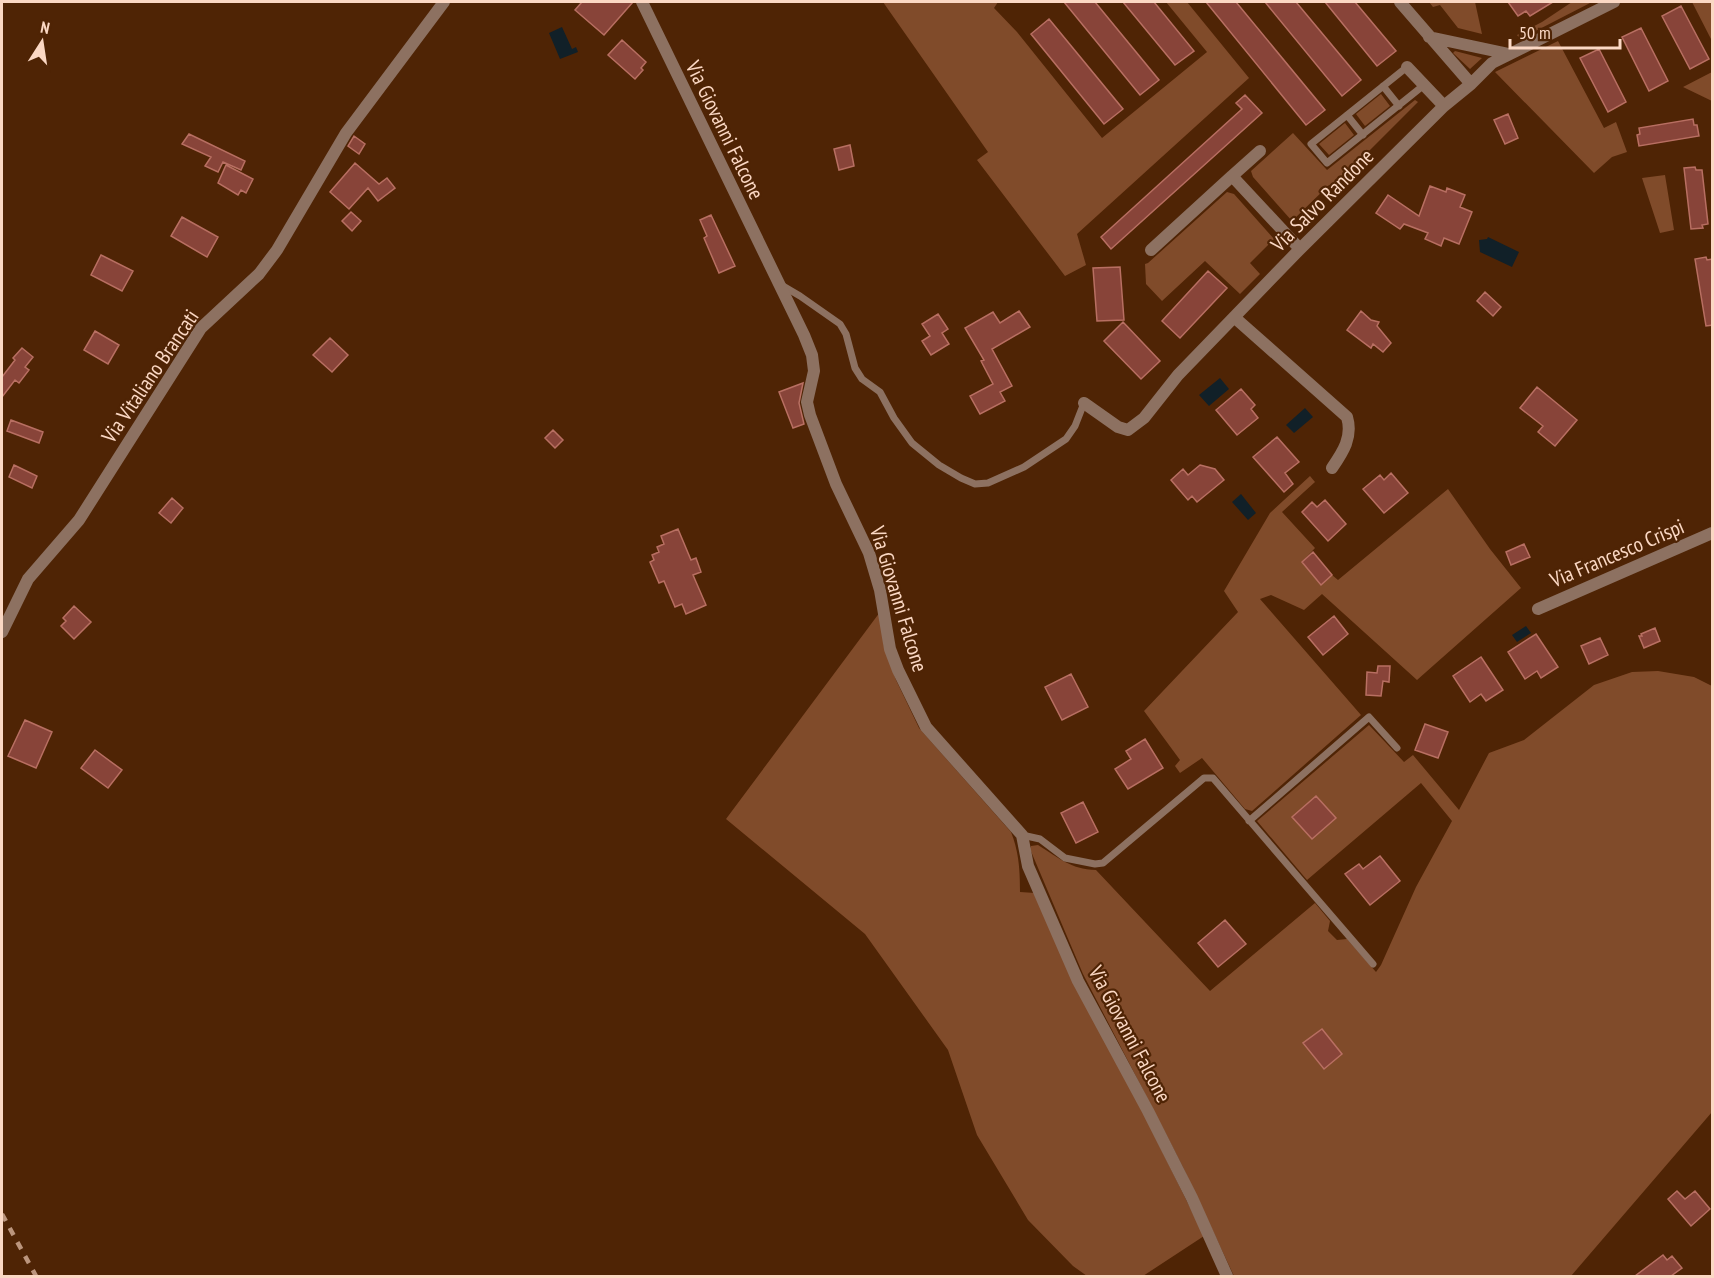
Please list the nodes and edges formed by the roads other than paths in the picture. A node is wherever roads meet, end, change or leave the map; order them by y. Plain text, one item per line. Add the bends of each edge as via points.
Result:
1 (444, 2) edge
2 (642, 2) edge
3 (1400, 2) edge
4 (1614, 2) edge
5 (1429, 37) junction
6 (1509, 54) junction
7 (1407, 67) joint
8 (1471, 84) junction
9 (1424, 85) junction
10 (1383, 86) junction
11 (1399, 106) junction
12 (1444, 106) junction
13 (1347, 115) junction
14 (1363, 135) junction
15 (1260, 151) dead end
16 (1232, 176) junction
17 (1300, 249) junction
18 (1151, 250) dead end
19 (778, 284) junction
20 (1234, 317) junction
21 (1084, 403) joint
22 (1332, 468) dead end
23 (1713, 533) edge
24 (1538, 609) dead end
25 (2, 632) edge
26 (1397, 748) dead end
27 (1249, 821) junction
28 (1022, 835) junction
29 (1373, 964) dead end
30 (1227, 1276) edge

1 - 25 street, Via Vitaliano Brancati via 346,133 277,250 259,274 201,328 80,520 28,579
2 - 19 street, Via Giovanni Falcone
3 - 5 street
4 - 6 street, Via Salvo Randone
5 - 6 street
5 - 8 street
6 - 8 street, Via Salvo Randone via 1492,63
7 - 9 street
7 - 10 lane
8 - 12 street, Via Salvo Randone
9 - 11 lane
9 - 12 street
10 - 11 lane
10 - 13 lane
11 - 14 lane
12 - 17 street, Via Salvo Randone
13 - 14 lane
13 - 14 lane via 1311,144 1327,163
15 - 16 street
16 - 17 street
16 - 18 street
17 - 20 street, Via Salvo Randone
19 - 21 lane via 840,324 862,380 880,392 912,443 939,465 975,484 988,483 1024,467 1066,439
19 - 28 street, Via Giovanni Falcone via 812,356 807,402 810,415 868,553 898,670 926,727
20 - 21 street, Via Salvo Randone via 1178,375 1144,418 1128,430
20 - 22 street via 1347,417 1350,428 1344,451
23 - 24 street, Via Francesco Crispi
26 - 27 lane via 1369,717
27 - 28 lane via 1213,778 1204,778 1103,863 1065,858 1040,839
27 - 29 lane
28 - 30 street, Via Giovanni Falcone via 1028,866 1078,981 1192,1198

